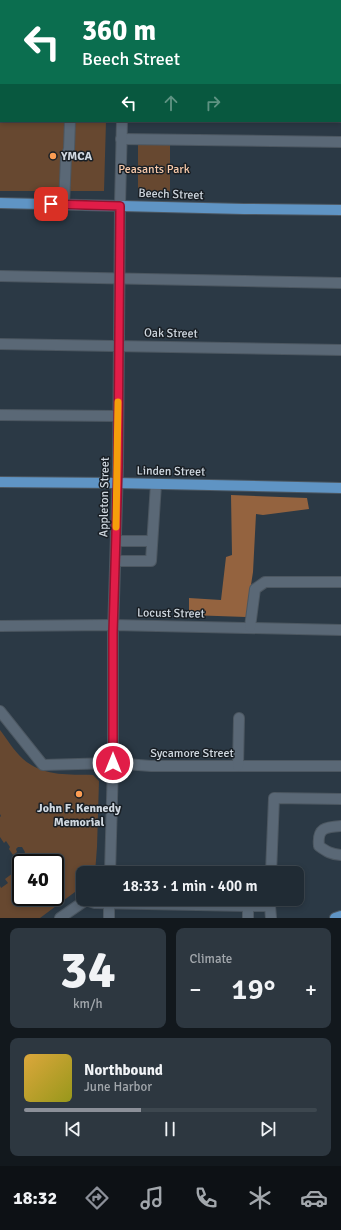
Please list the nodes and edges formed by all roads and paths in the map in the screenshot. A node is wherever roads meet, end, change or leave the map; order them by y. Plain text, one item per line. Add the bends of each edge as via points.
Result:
1 (70, 122) edge
2 (122, 122) edge
3 (121, 139) junction
4 (341, 142) edge
5 (0, 203) edge
6 (64, 204) junction
7 (120, 206) junction
8 (341, 210) edge
9 (0, 276) edge
10 (119, 278) junction
11 (341, 283) edge
12 (0, 344) edge
13 (118, 345) junction
14 (341, 350) edge
15 (0, 415) edge
16 (118, 416) junction
17 (0, 482) edge
18 (117, 483) junction
19 (156, 484) junction
20 (341, 488) edge
21 (116, 541) junction
22 (152, 541) junction
23 (116, 561) junction
24 (341, 582) edge
25 (113, 625) junction
26 (0, 626) edge
27 (250, 627) junction
28 (341, 630) edge
29 (0, 711) edge
30 (239, 718) dead end
31 (113, 763) junction
32 (238, 766) junction
33 (341, 766) edge
34 (341, 799) edge
35 (341, 826) edge
36 (341, 855) edge
37 (110, 866) edge
38 (272, 866) edge
39 (77, 906) edge
40 (109, 906) edge
41 (248, 906) edge
42 (270, 906) edge
43 (341, 916) edge
44 (60, 918) edge
45 (109, 918) edge
46 (248, 918) edge
47 (271, 918) edge
48 (335, 918) edge

1 - 6 street
2 - 3 street, Appleton Street
3 - 4 street
3 - 7 street, Appleton Street
5 - 6 main road, Beech Street
6 - 7 main road, Beech Street
7 - 8 main road, Beech Street
7 - 10 street, Appleton Street
9 - 10 street
10 - 11 street
10 - 13 street, Appleton Street
12 - 13 street, Oak Street
13 - 14 street, Oak Street
13 - 16 street, Appleton Street
15 - 16 street
16 - 18 street, Appleton Street
17 - 18 main road, Linden Street
18 - 19 main road, Linden Street
18 - 21 street, Appleton Street
19 - 20 main road, Linden Street
19 - 22 street
21 - 22 street
21 - 23 street, Appleton Street
22 - 23 street via 151,561
23 - 25 street, Appleton Street
24 - 27 street via 265,582 254,589
25 - 26 street, Locust Street
25 - 27 street, Locust Street
25 - 31 street, Appleton Street
27 - 28 street, Locust Street
29 - 31 street, Sycamore Street via 43,765
30 - 32 street
31 - 32 street, Sycamore Street via 150,766
31 - 37 street, Appleton Street
32 - 33 street, Sycamore Street
34 - 38 street via 274,798
35 - 36 street via 324,830 319,833 318,838 320,846 326,852
39 - 44 street
40 - 45 street
41 - 46 street
42 - 47 street
43 - 48 main road

